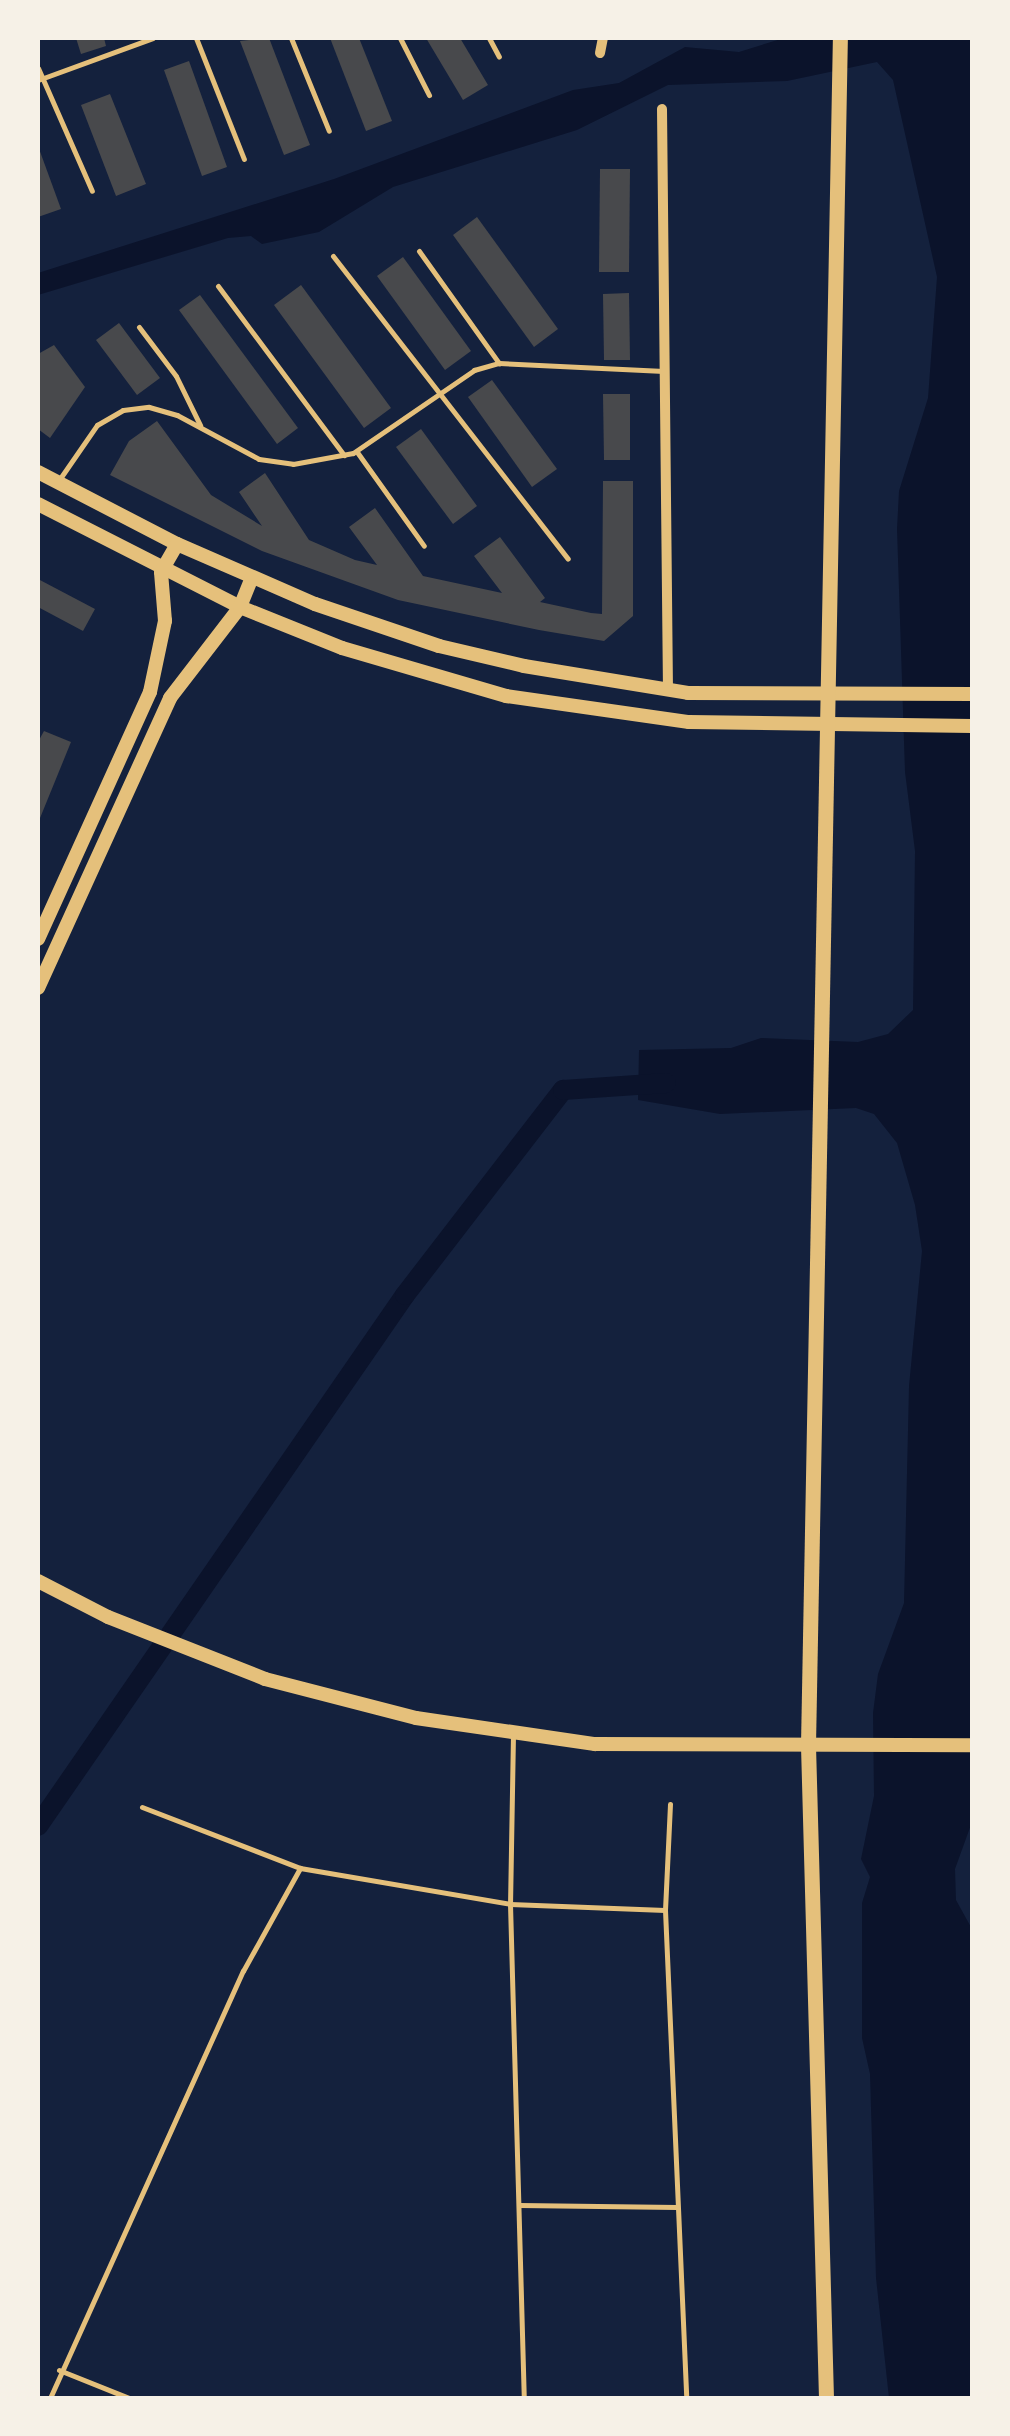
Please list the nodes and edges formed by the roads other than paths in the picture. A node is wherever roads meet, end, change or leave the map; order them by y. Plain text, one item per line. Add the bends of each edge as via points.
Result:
1 (153, 38) edge
2 (196, 38) edge
3 (292, 38) edge
4 (400, 38) edge
5 (489, 38) edge
6 (603, 38) edge
7 (840, 38) edge
8 (600, 53) dead end
9 (500, 57) dead end
10 (38, 68) edge
11 (39, 79) edge
12 (429, 96) dead end
13 (662, 109) dead end
14 (329, 131) dead end
15 (244, 159) dead end
16 (92, 191) dead end
17 (418, 251) dead end
18 (332, 256) dead end
19 (218, 286) dead end
20 (139, 327) dead end
21 (499, 363) junction
22 (665, 371) junction
23 (440, 394) junction
24 (201, 428) junction
25 (356, 452) junction
26 (344, 455) junction
27 (38, 472) edge
28 (57, 482) junction
29 (38, 504) edge
30 (176, 544) junction
31 (424, 546) dead end
32 (568, 560) dead end
33 (161, 572) junction
34 (252, 577) junction
35 (240, 607) junction
36 (668, 690) junction
37 (972, 694) edge
38 (828, 696) junction
39 (972, 726) edge
40 (827, 728) junction
41 (38, 939) edge
42 (38, 988) edge
43 (38, 1581) edge
44 (513, 1734) junction
45 (972, 1745) edge
46 (808, 1746) junction
47 (670, 1804) dead end
48 (142, 1807) dead end
49 (300, 1868) junction
50 (510, 1904) junction
51 (665, 1910) junction
52 (519, 2205) junction
53 (678, 2207) junction
54 (59, 2370) junction
55 (50, 2398) edge
56 (129, 2398) edge
57 (524, 2398) edge
58 (686, 2398) edge
59 (826, 2398) edge

1 - 11 lane
2 - 15 lane
3 - 14 lane
4 - 12 lane
5 - 9 lane
6 - 8 street
7 - 38 main road
10 - 11 lane
11 - 16 lane
13 - 22 street
17 - 21 lane
18 - 23 lane
19 - 26 lane
20 - 24 lane via 176,376
21 - 22 lane
21 - 23 lane via 474,370
22 - 36 street
23 - 25 lane
23 - 32 lane
24 - 26 lane via 259,459 293,464
24 - 28 lane via 149,407 123,410 97,425
25 - 26 lane
25 - 31 lane
27 - 28 street
28 - 30 street
29 - 33 street
30 - 33 street
30 - 34 street
33 - 35 street
33 - 41 street via 165,621 150,692
34 - 35 street
34 - 36 street via 439,646
35 - 40 street via 342,648 506,696 689,722
35 - 42 street via 170,698
36 - 38 street
37 - 38 street
38 - 40 main road
39 - 40 street
40 - 46 main road
43 - 44 street via 200,1655 337,1701
44 - 46 street via 595,1744
44 - 50 lane
45 - 46 street
46 - 59 main road
47 - 51 lane
48 - 49 lane
49 - 50 lane
49 - 54 lane via 243,1971
50 - 51 lane
50 - 52 lane
51 - 53 lane
52 - 53 lane
52 - 57 lane
53 - 58 lane
54 - 55 lane
54 - 56 lane

